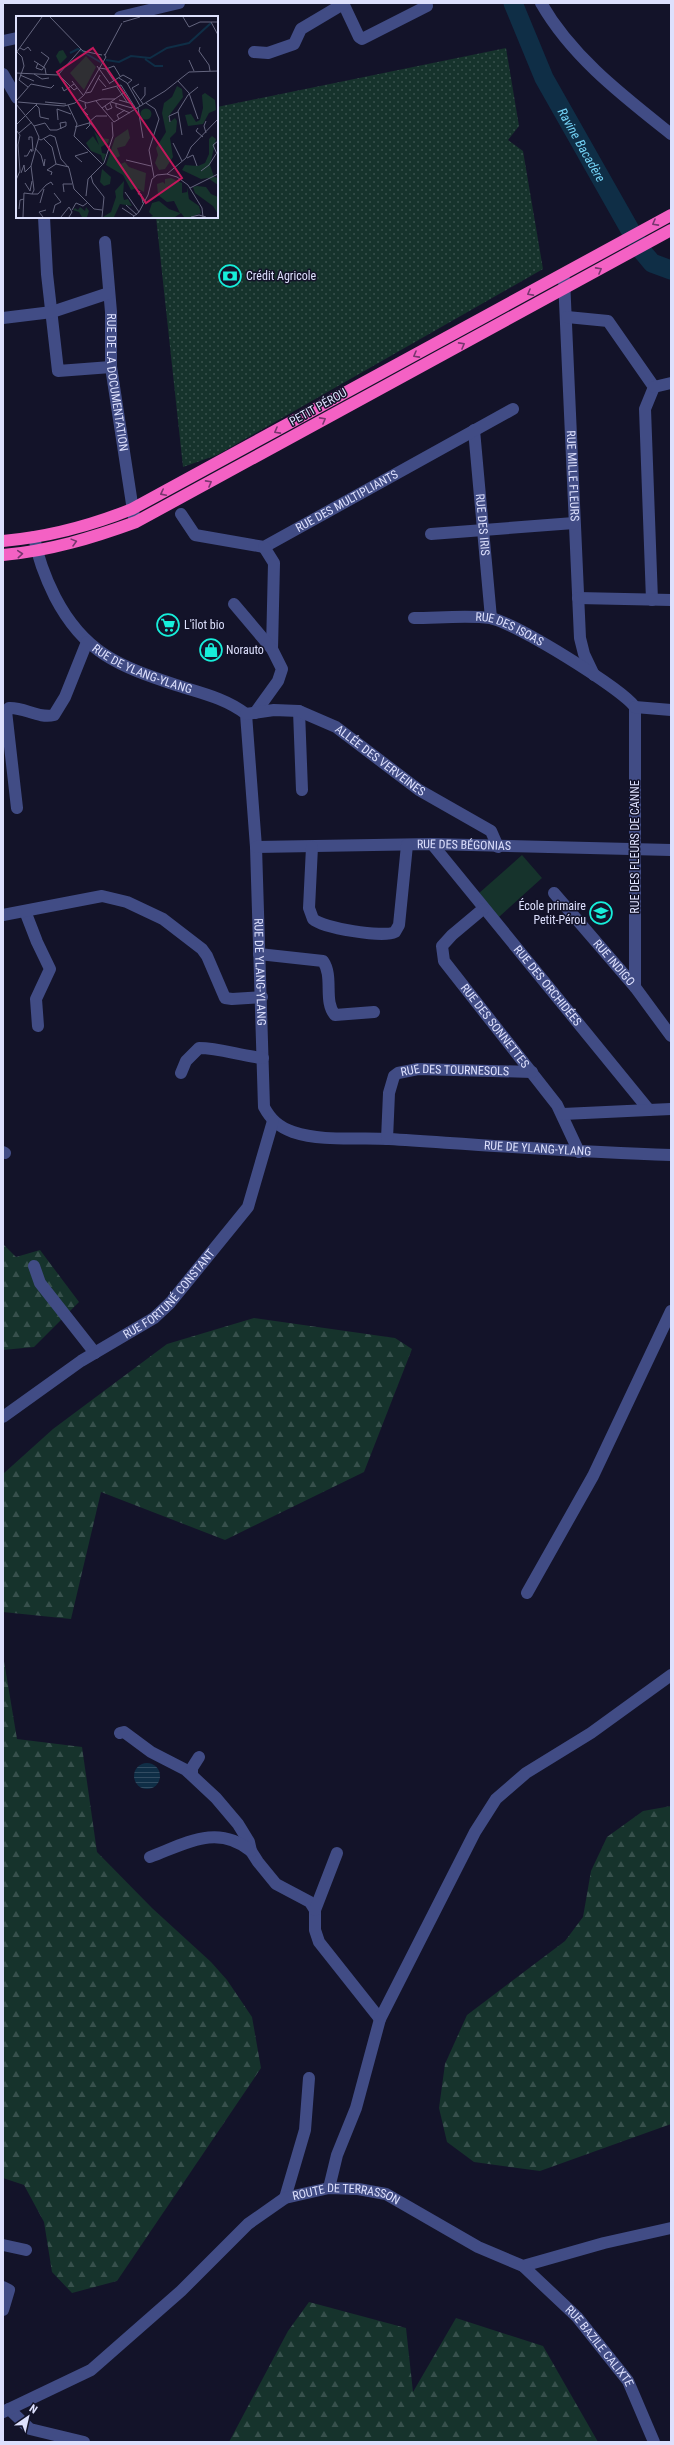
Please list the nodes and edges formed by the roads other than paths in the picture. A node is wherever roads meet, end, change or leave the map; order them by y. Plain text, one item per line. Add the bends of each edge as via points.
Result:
1 (179, 3) edge
2 (540, 3) edge
3 (343, 4) edge
4 (426, 6) dead end
5 (124, 16) edge
6 (16, 38) edge
7 (3, 41) edge
8 (254, 52) dead end
9 (3, 74) edge
10 (16, 96) edge
11 (671, 134) edge
12 (671, 215) edge
13 (44, 218) edge
14 (671, 230) edge
15 (105, 242) dead end
16 (564, 274) junction
17 (565, 289) junction
18 (109, 293) junction
19 (52, 312) junction
20 (567, 317) junction
21 (3, 318) edge
22 (111, 367) junction
23 (671, 383) edge
24 (654, 387) junction
25 (513, 409) dead end
26 (474, 430) junction
27 (132, 509) junction
28 (182, 514) dead end
29 (136, 522) junction
30 (574, 523) junction
31 (482, 529) junction
32 (431, 534) dead end
33 (34, 537) junction
34 (3, 541) edge
35 (264, 547) junction
36 (36, 552) junction
37 (3, 555) edge
38 (578, 598) junction
39 (652, 600) junction
40 (671, 600) edge
41 (234, 604) dead end
42 (414, 618) dead end
43 (491, 618) junction
44 (86, 642) junction
45 (272, 649) junction
46 (594, 675) junction
47 (635, 707) junction
48 (671, 710) edge
49 (298, 711) junction
50 (250, 713) junction
51 (302, 790) dead end
52 (17, 808) dead end
53 (432, 844) junction
54 (407, 845) junction
55 (256, 847) junction
56 (312, 847) junction
57 (498, 847) junction
58 (634, 850) junction
59 (671, 850) edge
60 (554, 893) dead end
61 (483, 909) junction
62 (26, 910) junction
63 (3, 915) edge
64 (259, 954) junction
65 (635, 987) junction
66 (262, 997) junction
67 (374, 1012) dead end
68 (38, 1026) dead end
69 (671, 1036) edge
70 (263, 1058) junction
71 (532, 1072) junction
72 (181, 1073) dead end
73 (671, 1109) edge
74 (649, 1110) junction
75 (563, 1114) junction
76 (273, 1121) junction
77 (387, 1139) junction
78 (579, 1152) junction
79 (671, 1156) edge
80 (34, 1266) dead end
81 (671, 1311) edge
82 (95, 1353) junction
83 (3, 1417) edge
84 (527, 1593) dead end
85 (671, 1675) edge
86 (120, 1733) dead end
87 (200, 1757) dead end
88 (192, 1775) junction
89 (251, 1851) junction
90 (336, 1853) dead end
91 (150, 1857) dead end
92 (315, 1910) junction
93 (380, 2019) junction
94 (309, 2078) dead end
95 (329, 2188) junction
96 (285, 2198) junction
97 (671, 2228) edge
98 (3, 2245) edge
99 (26, 2250) dead end
100 (523, 2266) junction
101 (3, 2287) edge
102 (3, 2310) edge
103 (6, 2410) edge
104 (84, 2442) edge
105 (654, 2442) edge

1 - 5 street
2 - 11 street via 552,23 586,64
3 - 4 street via 362,39
3 - 8 street via 301,29 294,44 268,53
6 - 7 street
9 - 10 street
12 -> 16 highway, PETIT PÉROU
13 - 19 street
17 -> 14 highway, PETIT PÉROU
15 - 18 street, RUE DE LA DOCUMENTATION
16 - 17 street, RUE MILLE FLEURS
16 -> 27 highway, PETIT PÉROU
17 - 20 street, RUE MILLE FLEURS
29 -> 17 highway, PETIT PÉROU
18 - 19 street
18 - 22 street, RUE DE LA DOCUMENTATION
19 - 21 street
19 - 22 street via 58,371
20 - 24 street via 608,321
20 - 30 street, RUE MILLE FLEURS
22 - 27 street, RUE DE LA DOCUMENTATION
23 - 24 street
24 - 39 street via 644,409
25 - 26 street, RUE DES MULTIPLIANTS
26 - 31 street, RUE DES IRIS
26 - 35 street, RUE DES MULTIPLIANTS
27 - 29 street, RUE DE LA DOCUMENTATION
27 - 33 highway, PETIT PÉROU via 85,526
28 - 35 street via 195,536
36 -> 29 highway, PETIT PÉROU via 98,536
30 - 31 street
30 - 38 street, RUE MILLE FLEURS
31 - 32 street
31 - 43 street, RUE DES IRIS
33 - 34 highway, PETIT PÉROU
33 - 36 street, RUE DE YLANG-YLANG
35 - 45 street via 274,563
37 -> 36 highway, PETIT PÉROU
36 - 44 street, RUE DE YLANG-YLANG via 43,573 64,614
38 - 39 street
38 - 46 street, RUE MILLE FLEURS via 581,645
39 - 40 street
41 - 45 street
42 - 43 street, RUE DES ISOAS
43 - 46 street, RUE DES ISOAS via 515,628
44 - 50 street, RUE DE YLANG-YLANG via 108,659 132,670 224,700
44 - 52 street via 65,697 54,715 40,715 16,708 6,710
45 - 50 street via 280,662 281,676
46 - 47 street, RUE DES ISOAS via 618,690
47 - 48 street
47 - 58 street, RUE DES FLEURS DE CANNE
49 - 50 street, ALLÉE DES VERVEINES
49 - 51 street
49 - 57 street, ALLÉE DES VERVEINES via 336,727 419,790 479,822 491,831
50 - 55 street, RUE DE YLANG-YLANG
53 - 54 street, RUE DES BÉGONIAS
53 - 57 street, RUE DES BÉGONIAS
53 - 61 street, RUE DES ORCHIDÉES
54 - 56 street, RUE DES BÉGONIAS
54 - 56 street via 399,925 395,932 383,935 326,926 313,919 310,908
55 - 56 street, RUE DES BÉGONIAS
55 - 64 street, RUE DE YLANG-YLANG
57 - 58 street, RUE DES BÉGONIAS
58 - 59 street, RUE DES BÉGONIAS
58 - 65 street, RUE DES FLEURS DE CANNE
60 - 65 street, RUE INDIGO
61 - 71 street, RUE DES SONNETTES via 442,946 444,961
61 - 74 street, RUE DES ORCHIDÉES
62 - 63 street
62 - 66 street via 102,896 127,902 162,919 202,949 225,998
62 - 68 street via 50,969 36,999
64 - 66 street, RUE DE YLANG-YLANG
64 - 67 street via 323,961 328,969 331,1008 335,1015
65 - 69 street, RUE INDIGO
66 - 70 street, RUE DE YLANG-YLANG
70 - 72 street via 238,1056 212,1048 199,1048 186,1061
70 - 76 street, RUE DE YLANG-YLANG via 264,1107
71 - 75 street, RUE DES SONNETTES
71 - 77 street, RUE DES TOURNESOLS via 418,1069 398,1073 394,1076 389,1093
73 - 74 street
74 - 75 street
75 - 78 street, RUE DES SONNETTES
76 - 77 street, RUE DE YLANG-YLANG via 293,1132 312,1136
76 - 82 street, RUE FORTUNÉ CONSTANT via 252,1197 243,1214 163,1311
77 - 78 street, RUE DE YLANG-YLANG
78 - 79 street, RUE DE YLANG-YLANG
80 - 82 street via 40,1283
81 - 84 street via 593,1476
82 - 83 street, RUE FORTUNÉ CONSTANT
85 - 93 street via 591,1733 526,1773 496,1799 475,1832
86 - 88 street via 132,1736 151,1752
87 - 88 street via 192,1768
88 - 89 street via 238,1824 249,1842
89 - 91 street via 238,1842 206,1836
89 - 92 street via 276,1884 310,1902
90 - 92 street
92 - 93 street via 315,1930 320,1942
93 - 95 street via 356,2108 337,2155
94 - 96 street via 305,2130
95 - 96 street, ROUTE DE TERRASSON
95 - 100 street, ROUTE DE TERRASSON via 358,2189 386,2194 478,2246
96 - 103 street, ROUTE DE TERRASSON via 248,2224 181,2291 91,2370
97 - 100 street via 604,2243
98 - 99 street
100 - 105 street, RUE BAZILE CALIXTE via 577,2317 628,2382
101 - 102 street via 9,2290
103 - 104 street via 30,2429

